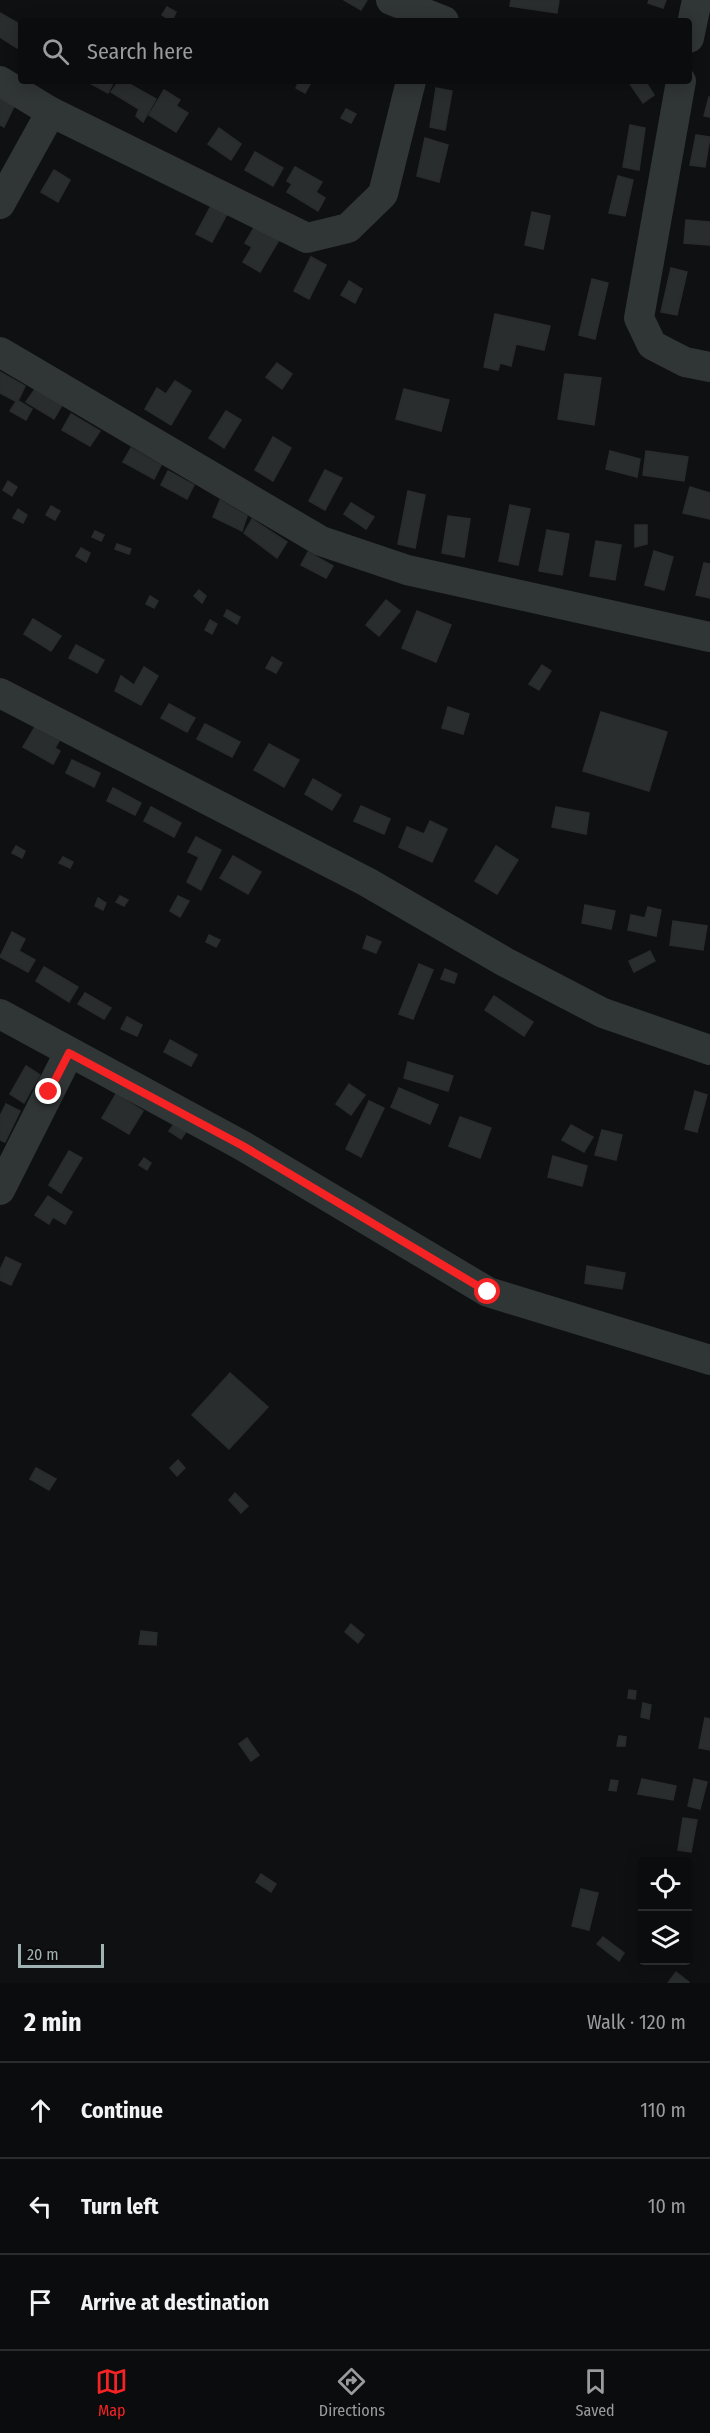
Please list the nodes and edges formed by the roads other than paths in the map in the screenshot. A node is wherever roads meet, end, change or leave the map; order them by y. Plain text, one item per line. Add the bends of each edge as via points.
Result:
1 (697, 0) edge
2 (397, 8) edge
3 (433, 18) edge
4 (692, 24) edge
5 (0, 81) edge
6 (410, 84) edge
7 (680, 84) edge
8 (51, 112) junction
9 (0, 204) edge
10 (0, 352) edge
11 (710, 367) edge
12 (710, 637) edge
13 (0, 693) edge
14 (0, 1014) edge
15 (710, 1050) edge
16 (69, 1053) junction
17 (0, 1190) edge
18 (710, 1360) edge

1 - 4 street
2 - 3 street
5 - 8 street
6 - 8 street via 383,194 348,228 307,238
7 - 11 street via 639,318 652,345 685,362
8 - 9 street
10 - 12 street via 321,541 407,570
13 - 15 street via 367,882 603,1013
14 - 16 street
16 - 17 street
16 - 18 street via 243,1146 488,1292

